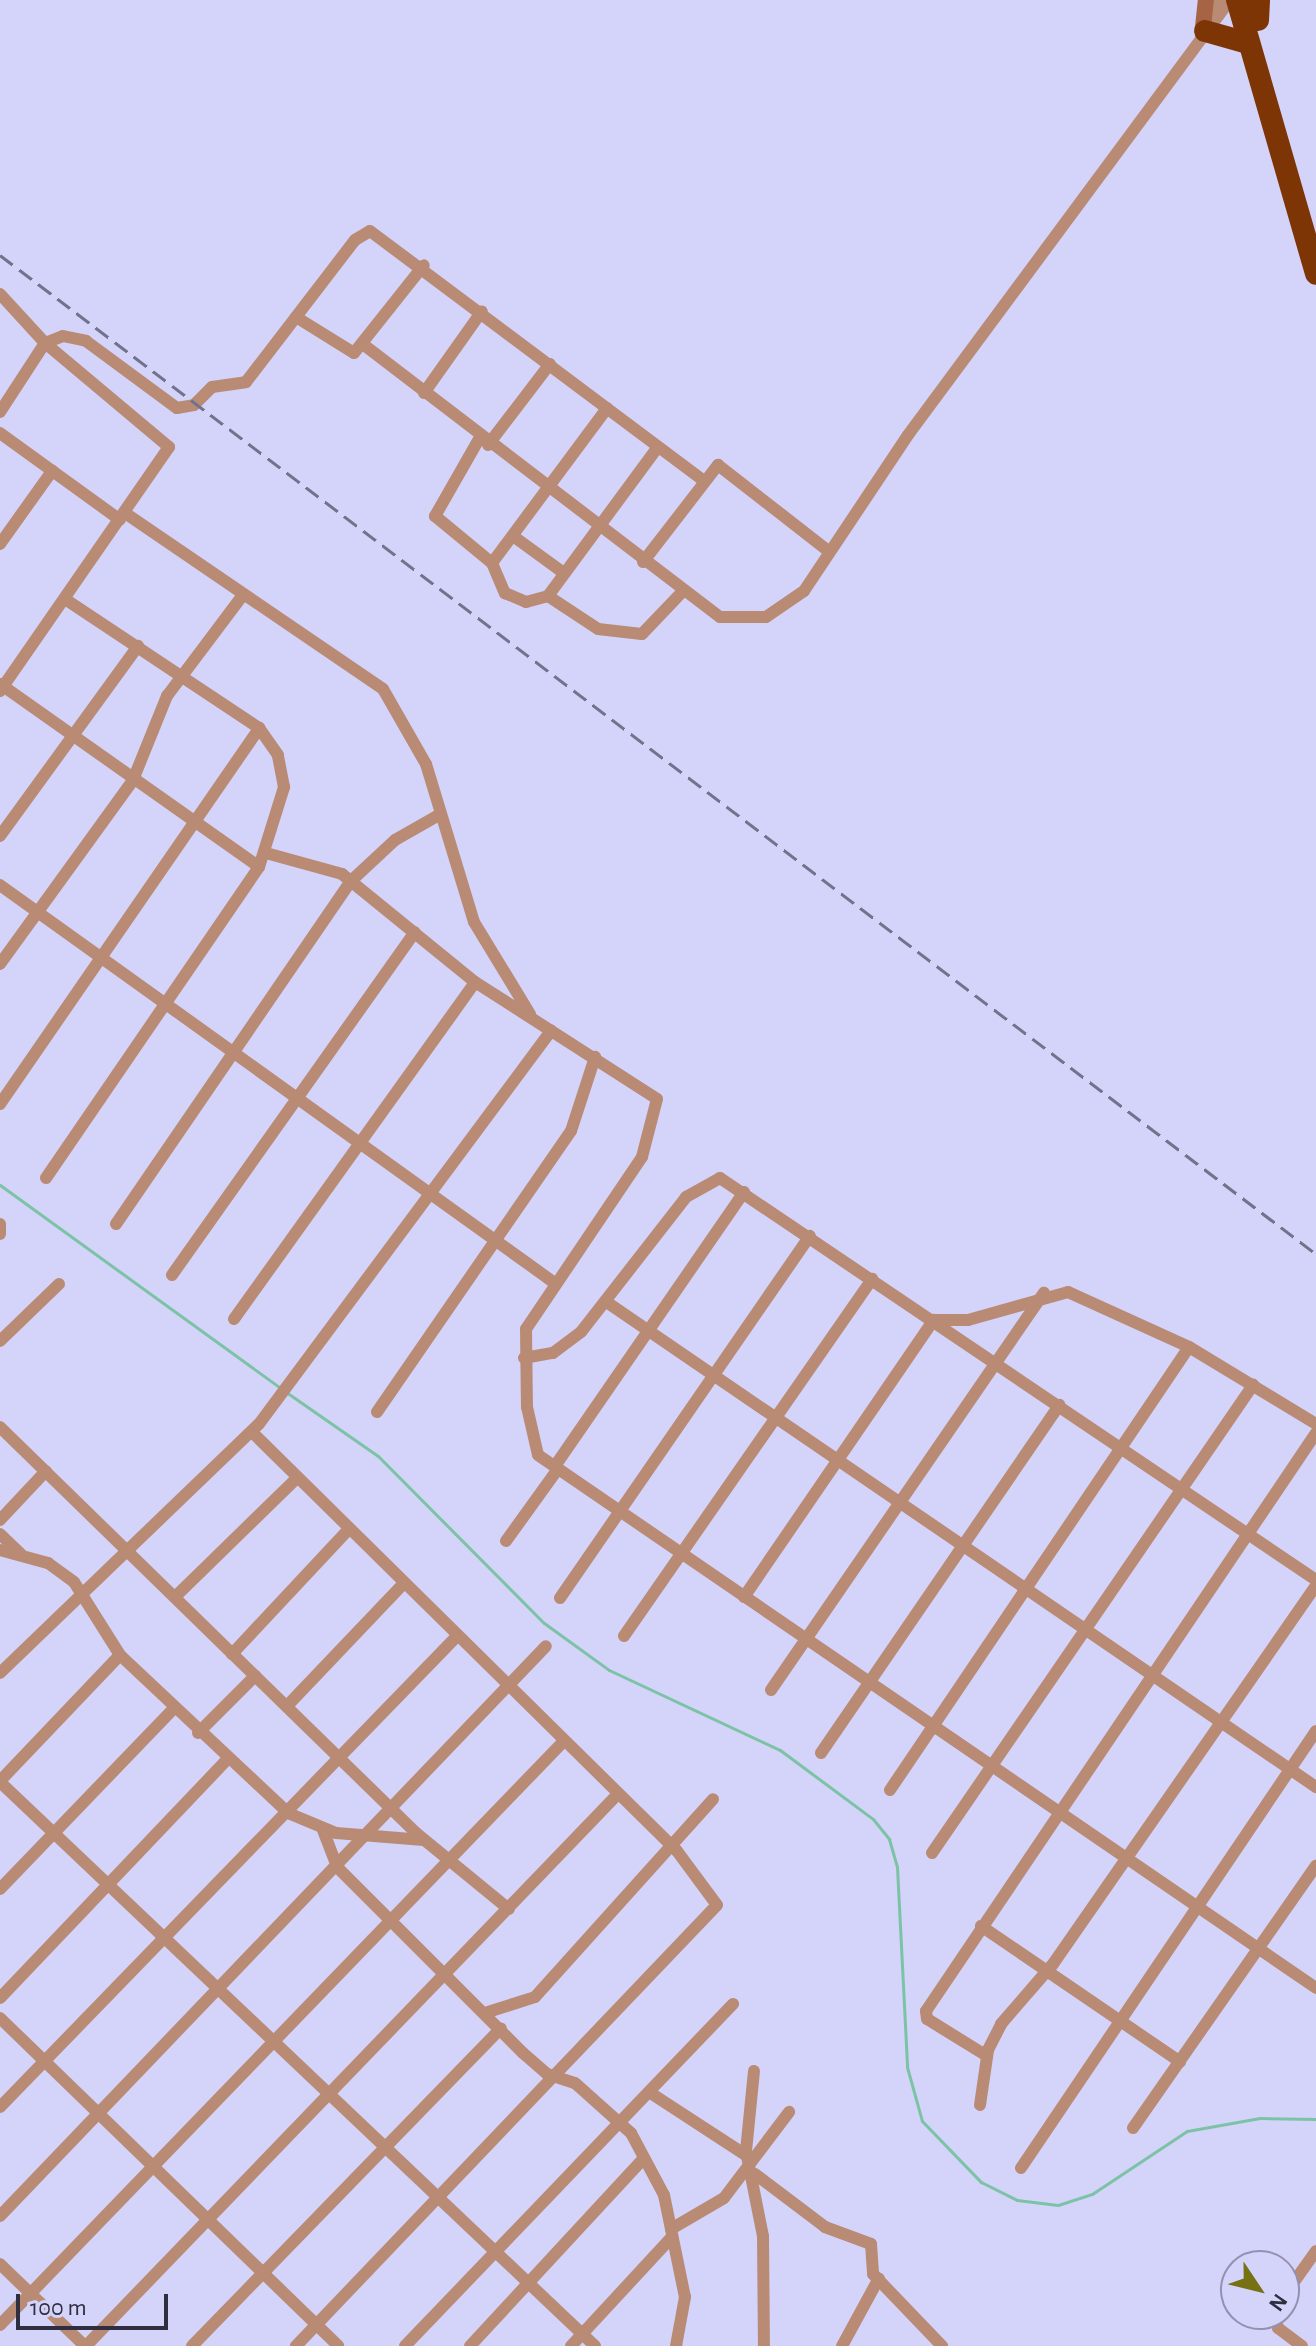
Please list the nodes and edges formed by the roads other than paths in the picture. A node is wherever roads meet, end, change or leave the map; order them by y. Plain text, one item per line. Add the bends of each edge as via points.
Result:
1 (1206, 0) edge
2 (1218, 0) edge
3 (1230, 0) edge
4 (1237, 0) edge
5 (1256, 7) edge
6 (1202, 32) junction
7 (1248, 43) junction
8 (1276, 116) junction
9 (1316, 223) edge
10 (424, 265) junction
11 (1315, 268) edge
12 (0, 294) edge
13 (482, 311) junction
14 (296, 317) junction
15 (45, 343) junction
16 (364, 345) junction
17 (550, 364) junction
18 (424, 393) junction
19 (607, 408) junction
20 (0, 412) edge
21 (0, 433) edge
22 (484, 442) junction
23 (658, 447) junction
24 (52, 471) junction
25 (703, 480) junction
26 (547, 490) junction
27 (122, 516) junction
28 (598, 528) junction
29 (513, 536) junction
30 (0, 544) edge
31 (826, 549) junction
32 (643, 562) junction
33 (492, 563) junction
34 (564, 573) junction
35 (683, 591) junction
36 (242, 596) junction
37 (548, 596) junction
38 (65, 599) junction
39 (138, 646) junction
40 (181, 674) junction
41 (1, 687) edge
42 (259, 728) junction
43 (72, 740) junction
44 (133, 780) junction
45 (439, 815) junction
46 (196, 821) junction
47 (0, 836) edge
48 (266, 853) junction
49 (259, 867) junction
50 (351, 881) junction
51 (0, 885) edge
52 (38, 912) junction
53 (415, 932) junction
54 (102, 958) junction
55 (0, 964) edge
56 (475, 982) junction
57 (166, 1004) junction
58 (534, 1020) junction
59 (551, 1031) junction
60 (236, 1054) junction
61 (595, 1057) junction
62 (297, 1098) junction
63 (0, 1104) edge
64 (359, 1143) junction
65 (46, 1178) dead end
66 (744, 1192) junction
67 (429, 1193) junction
68 (0, 1224) edge
69 (116, 1224) dead end
70 (0, 1234) edge
71 (810, 1236) junction
72 (495, 1241) junction
73 (172, 1275) dead end
74 (872, 1279) junction
75 (59, 1284) dead end
76 (556, 1284) junction
77 (1044, 1293) junction
78 (608, 1303) junction
79 (234, 1319) dead end
80 (934, 1320) junction
81 (648, 1330) junction
82 (0, 1341) edge
83 (1189, 1347) junction
84 (524, 1358) junction
85 (996, 1362) junction
86 (714, 1374) junction
87 (1253, 1385) junction
88 (1059, 1405) junction
89 (377, 1412) dead end
90 (777, 1416) junction
91 (1316, 1424) edge
92 (0, 1427) edge
93 (252, 1432) junction
94 (1316, 1433) edge
95 (1122, 1448) junction
96 (839, 1458) junction
97 (556, 1468) junction
98 (46, 1471) junction
99 (297, 1478) junction
100 (1186, 1492) junction
101 (901, 1501) junction
102 (618, 1510) junction
103 (0, 1520) edge
104 (349, 1529) junction
105 (1246, 1533) junction
106 (0, 1534) edge
107 (506, 1541) dead end
108 (965, 1546) junction
109 (0, 1550) edge
110 (131, 1551) junction
111 (21, 1554) junction
112 (681, 1554) junction
113 (1316, 1582) edge
114 (404, 1583) junction
115 (1027, 1588) junction
116 (83, 1592) junction
117 (176, 1596) junction
118 (744, 1597) junction
119 (560, 1598) dead end
120 (1089, 1631) junction
121 (457, 1636) junction
122 (624, 1636) dead end
123 (806, 1639) junction
124 (546, 1646) dead end
125 (232, 1654) junction
126 (120, 1655) junction
127 (0, 1673) edge
128 (1151, 1674) junction
129 (255, 1676) junction
130 (870, 1683) junction
131 (508, 1686) junction
132 (771, 1690) dead end
133 (287, 1706) junction
134 (173, 1709) junction
135 (1221, 1722) junction
136 (933, 1727) junction
137 (1316, 1731) edge
138 (198, 1733) junction
139 (564, 1741) junction
140 (821, 1753) dead end
141 (339, 1757) junction
142 (226, 1761) junction
143 (996, 1769) junction
144 (1290, 1769) junction
145 (0, 1782) edge
146 (1316, 1787) edge
147 (890, 1790) dead end
148 (618, 1794) junction
149 (713, 1799) dead end
150 (394, 1810) junction
151 (1058, 1812) junction
152 (288, 1813) junction
153 (323, 1830) junction
154 (370, 1833) junction
155 (53, 1834) junction
156 (424, 1840) junction
157 (671, 1845) junction
158 (932, 1853) dead end
159 (1126, 1859) junction
160 (449, 1863) junction
161 (1316, 1866) edge
162 (337, 1867) junction
163 (109, 1886) junction
164 (0, 1889) edge
165 (1195, 1906) junction
166 (509, 1909) junction
167 (394, 1922) junction
168 (981, 1926) junction
169 (165, 1939) junction
170 (1258, 1950) junction
171 (1047, 1971) junction
172 (448, 1972) junction
173 (1316, 1988) edge
174 (217, 1990) junction
175 (0, 1998) edge
176 (733, 2004) dead end
177 (488, 2012) junction
178 (0, 2018) edge
179 (1118, 2020) junction
180 (501, 2028) junction
181 (273, 2043) junction
182 (987, 2056) junction
183 (45, 2061) junction
184 (1180, 2062) junction
185 (754, 2071) dead end
186 (555, 2077) junction
187 (649, 2092) junction
188 (329, 2097) junction
189 (980, 2105) dead end
190 (0, 2107) edge
191 (789, 2112) dead end
192 (98, 2114) junction
193 (620, 2122) junction
194 (1133, 2128) dead end
195 (382, 2148) junction
196 (643, 2159) junction
197 (750, 2163) junction
198 (154, 2167) junction
199 (1021, 2168) dead end
200 (438, 2200) junction
201 (0, 2216) edge
202 (209, 2220) junction
203 (671, 2233) junction
204 (1316, 2251) edge
205 (493, 2253) junction
206 (0, 2264) edge
207 (264, 2274) junction
208 (1300, 2274) edge
209 (879, 2278) junction
210 (528, 2286) junction
211 (31, 2293) junction
212 (0, 2325) edge
213 (316, 2325) junction
214 (1288, 2330) edge
215 (581, 2335) junction
216 (85, 2346) edge
217 (192, 2346) edge
218 (296, 2346) edge
219 (338, 2346) edge
220 (405, 2346) edge
221 (470, 2346) edge
222 (571, 2346) edge
223 (595, 2346) edge
224 (676, 2346) edge
225 (764, 2346) edge
226 (842, 2346) edge
227 (942, 2346) edge
228 (1302, 2346) edge

1 - 6 main road
2 - 6 street
3 - 6 street
4 - 7 highway
5 - 8 highway
6 - 7 highway
6 - 31 street
7 - 8 highway
8 - 9 highway
8 - 11 highway
10 - 13 street
10 - 14 street via 370,231
10 - 16 street
12 - 15 street
13 - 17 street
13 - 18 street
14 - 15 street via 246,382 212,387 194,405 177,408 86,341 63,336
14 - 16 street via 354,353
15 - 20 street
15 - 27 street via 169,443
16 - 18 street
17 - 19 street
17 - 22 street
18 - 22 street
19 - 23 street
19 - 26 street
21 - 24 street
22 - 26 street
22 - 33 street via 435,516
23 - 25 street
23 - 28 street
24 - 27 street
24 - 30 street
25 - 31 street via 718,465
25 - 32 street
26 - 28 street
26 - 29 street
27 - 36 street
27 - 38 street
28 - 32 street
28 - 34 street
29 - 33 street
29 - 34 street
31 - 35 street via 804,591 766,617 720,617
32 - 35 street
33 - 37 street via 495,581 512,597
34 - 37 street
35 - 37 street via 642,634 598,629
36 - 40 street
36 - 45 street via 383,689 419,746
38 - 39 street
38 - 41 street
39 - 40 street
39 - 43 street
40 - 42 street
40 - 44 street
41 - 43 street
42 - 46 street
42 - 48 street via 283,769
43 - 44 street
43 - 47 street
44 - 46 street
44 - 52 street
45 - 50 street via 395,840
45 - 58 street via 474,922
46 - 49 street
46 - 54 street
48 - 49 street
48 - 50 street via 315,863
49 - 57 street
50 - 53 street
50 - 60 street
51 - 52 street
52 - 54 street
52 - 55 street
53 - 56 street
53 - 62 street
54 - 57 street
54 - 63 street
56 - 58 street
56 - 64 street
57 - 60 street
57 - 65 street
58 - 59 street
59 - 61 street
59 - 67 street
60 - 62 street
60 - 69 street
61 - 72 street via 576,1123
61 - 76 street via 653,1094 658,1119 632,1174
62 - 64 street
62 - 73 street
64 - 67 street
64 - 79 street
66 - 71 street
66 - 78 street via 718,1178 693,1190
66 - 81 street
67 - 72 street
67 - 93 street
68 - 70 street
71 - 74 street
71 - 86 street
72 - 76 street
72 - 89 street
74 - 80 street
74 - 90 street
75 - 82 street
76 - 84 street via 528,1324
77 - 80 street via 968,1320
77 - 83 street via 1073,1293
77 - 85 street
78 - 81 street
78 - 84 street via 562,1348
80 - 85 street
80 - 96 street
81 - 86 street
81 - 97 street
83 - 87 street
83 - 95 street
84 - 97 street via 533,1442
85 - 88 street
85 - 101 street
86 - 90 street
86 - 102 street
87 - 91 street
87 - 100 street
88 - 95 street
88 - 108 street
90 - 96 street
90 - 112 street
92 - 98 street
93 - 99 street
93 - 110 street
94 - 105 street
95 - 100 street
95 - 115 street
96 - 101 street
96 - 118 street
97 - 102 street
97 - 107 street
98 - 103 street
98 - 110 street
99 - 104 street
99 - 117 street
100 - 105 street
100 - 120 street
101 - 108 street
101 - 123 street
102 - 112 street
102 - 119 street
104 - 114 street
104 - 125 street
105 - 113 street
105 - 128 street
106 - 111 street
108 - 115 street
108 - 130 street
109 - 111 street
110 - 116 street
110 - 117 street
111 - 116 street via 60,1570
112 - 118 street
112 - 122 street
113 - 135 street
114 - 121 street
114 - 133 street
115 - 120 street
115 - 136 street
116 - 126 street
116 - 127 street
117 - 125 street
118 - 123 street
120 - 128 street
120 - 143 street
121 - 131 street
121 - 141 street
123 - 130 street
123 - 132 street
124 - 131 street
125 - 129 street
126 - 134 street
126 - 145 street
128 - 135 street
128 - 151 street
129 - 133 street
129 - 138 street
130 - 136 street
130 - 140 street
131 - 139 street
131 - 150 street
133 - 141 street
134 - 138 street
134 - 155 street
135 - 144 street
135 - 159 street
136 - 143 street
136 - 147 street
137 - 144 street
138 - 142 street
139 - 148 street
139 - 160 street
141 - 150 street
141 - 152 street
142 - 152 street
142 - 163 street
143 - 151 street
143 - 158 street
144 - 146 street
144 - 165 street
145 - 155 street
148 - 157 street
148 - 166 street
149 - 157 street
150 - 154 street
150 - 156 street
151 - 159 street
151 - 168 street
152 - 153 street
152 - 169 street
153 - 154 street
153 - 162 street
154 - 156 street
154 - 162 street
155 - 163 street
155 - 164 street
156 - 160 street
157 - 177 street via 535,1997
157 - 186 street via 708,1889 716,1911
159 - 165 street
159 - 171 street
160 - 166 street
160 - 167 street
161 - 170 street
162 - 167 street
162 - 174 street
163 - 169 street
163 - 175 street
165 - 170 street
165 - 179 street
166 - 172 street
167 - 172 street
167 - 181 street
168 - 171 street
168 - 182 street via 924,2016
169 - 174 street
169 - 183 street
170 - 173 street
170 - 184 street
171 - 179 street
171 - 182 street via 1001,2024
172 - 177 street
172 - 188 street
174 - 181 street
174 - 192 street
176 - 187 street
177 - 180 street
178 - 183 street
179 - 184 street
179 - 199 street
180 - 186 street
180 - 195 street
181 - 188 street
181 - 198 street
182 - 189 street
183 - 190 street
183 - 192 street
184 - 194 street
185 - 197 street
186 - 193 street via 575,2083
186 - 200 street
187 - 193 street
187 - 197 street
188 - 195 street
188 - 202 street
191 - 197 street
192 - 198 street
192 - 201 street
193 - 196 street
193 - 205 street
195 - 200 street
195 - 207 street
196 - 203 street via 664,2195
196 - 210 street
197 - 203 street via 719,2202
197 - 209 street via 825,2227 871,2244
197 - 225 street
198 - 202 street
198 - 211 street
200 - 205 street
200 - 213 street
202 - 207 street
202 - 216 street
203 - 215 street
203 - 224 street via 685,2297
204 - 208 street
205 - 210 street
205 - 220 street
206 - 211 street
207 - 213 street
207 - 217 street
209 - 226 street
209 - 227 street
210 - 215 street
210 - 221 street
211 - 212 street
211 - 216 street
213 - 218 street
213 - 219 street
214 - 228 street
215 - 222 street
215 - 223 street

